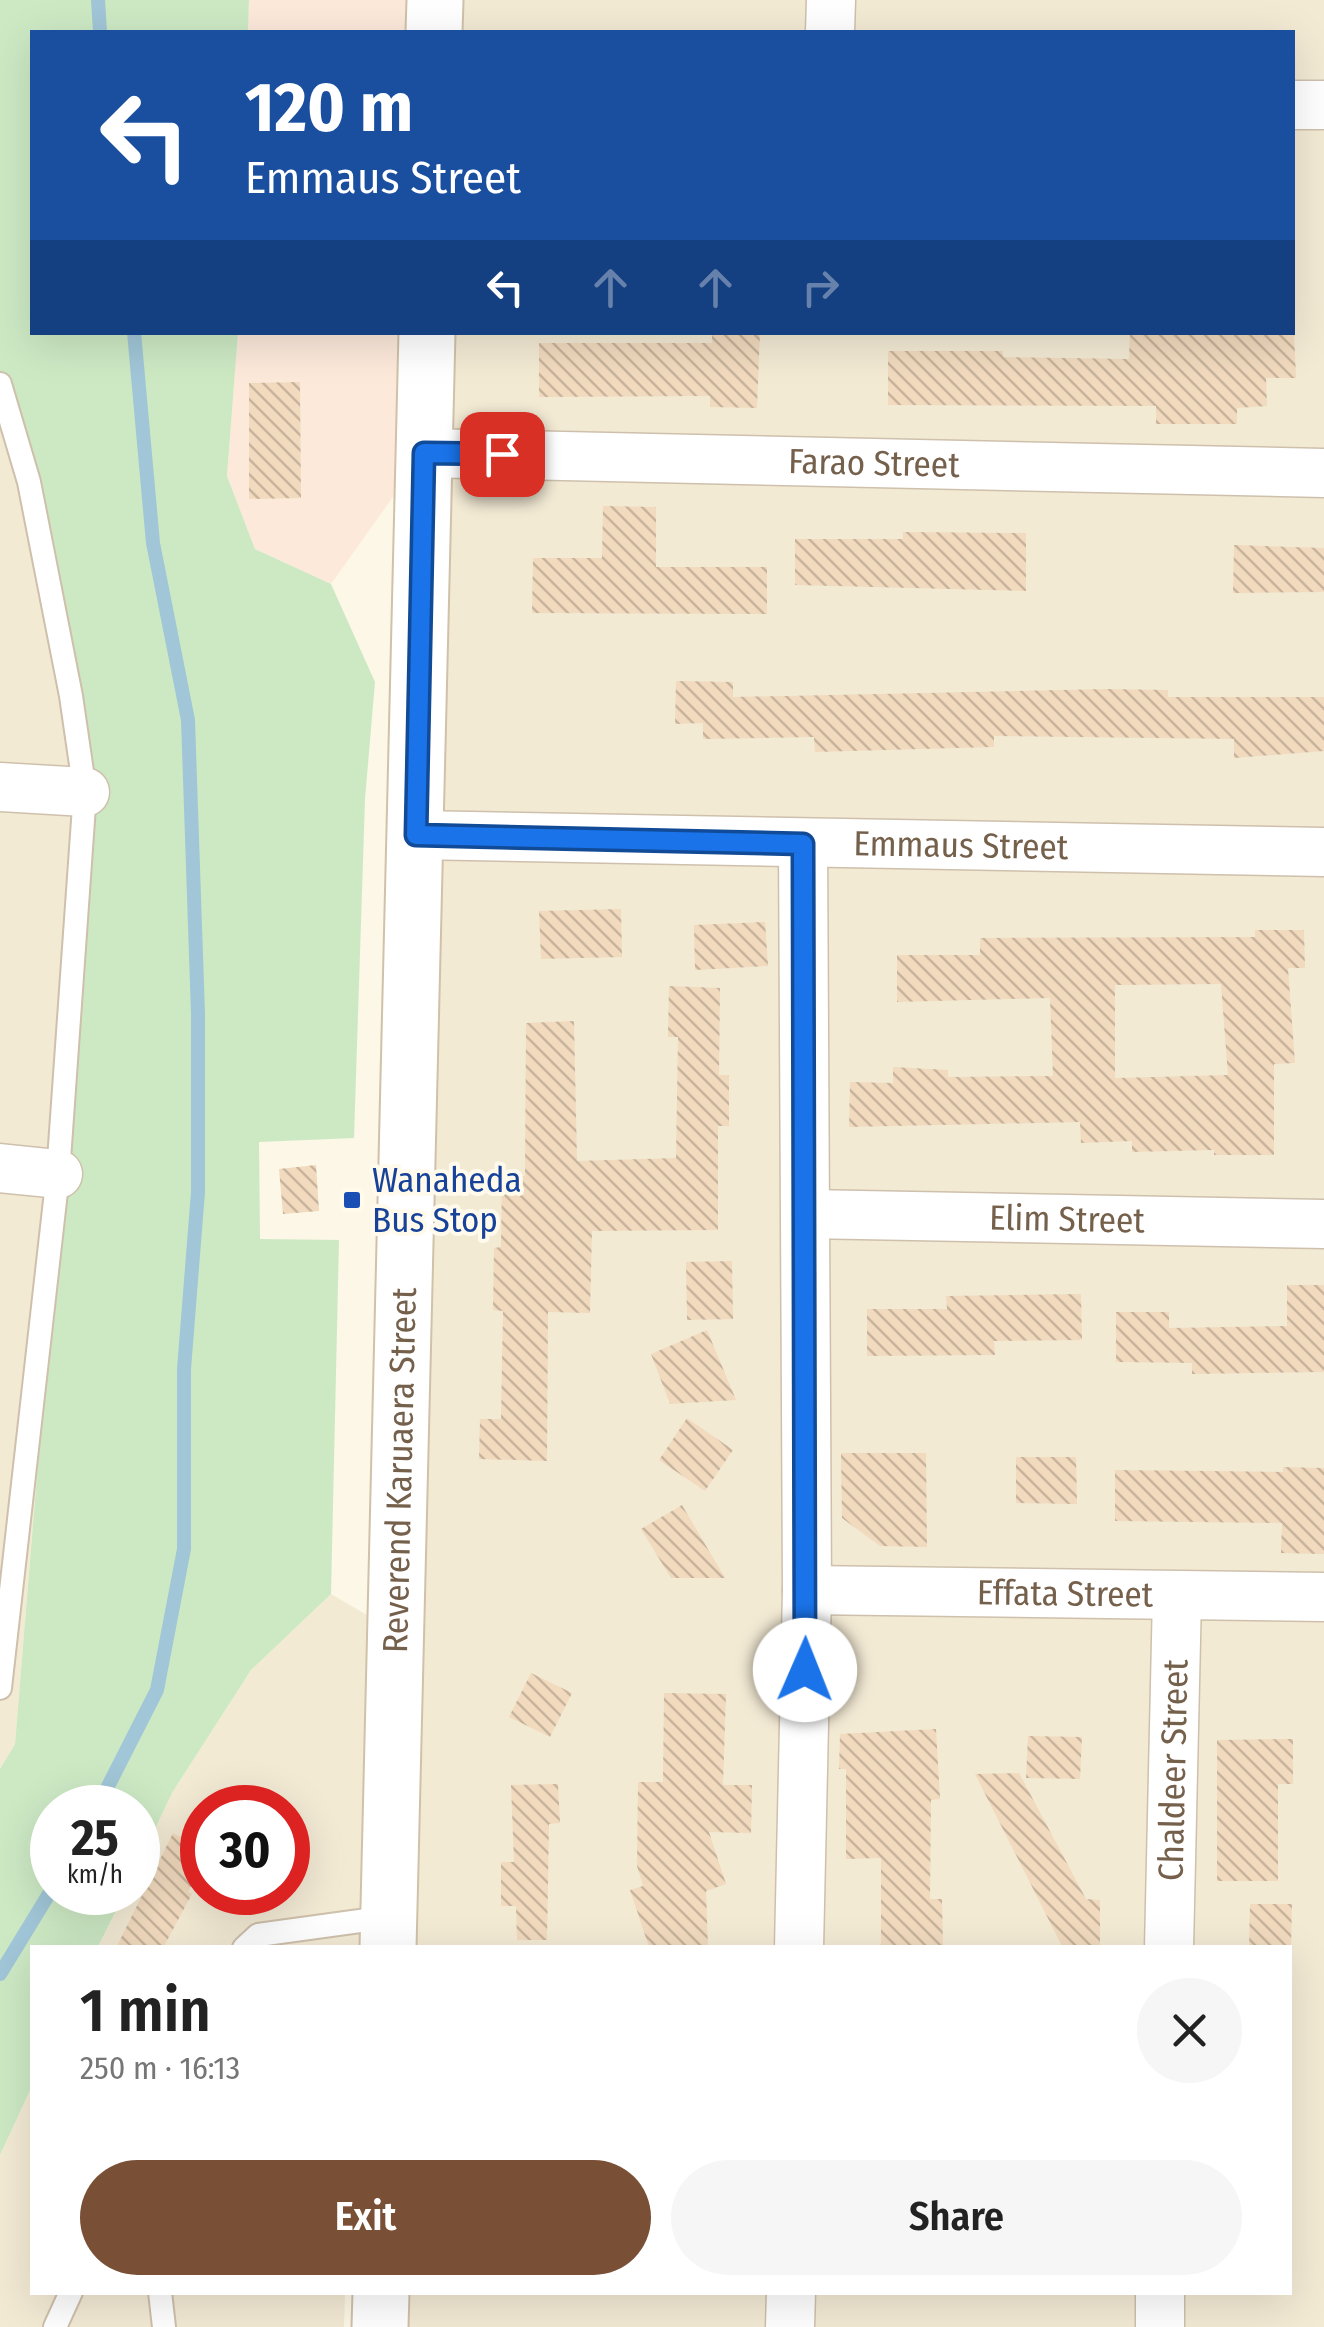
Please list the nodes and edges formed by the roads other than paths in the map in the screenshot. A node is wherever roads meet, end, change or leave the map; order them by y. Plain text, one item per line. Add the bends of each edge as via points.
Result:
1 (435, 0) edge
2 (832, 0) edge
3 (434, 30) edge
4 (830, 30) edge
5 (1295, 105) edge
6 (1324, 105) edge
7 (427, 335) edge
8 (0, 384) edge
9 (424, 453) junction
10 (1324, 473) edge
11 (0, 786) edge
12 (85, 792) junction
13 (416, 835) junction
14 (803, 844) junction
15 (1324, 852) edge
16 (0, 1168) edge
17 (58, 1174) junction
18 (808, 1214) junction
19 (1324, 1224) edge
20 (807, 1590) junction
21 (1177, 1596) junction
22 (1324, 1597) edge
23 (0, 1688) edge
24 (388, 1932) edge
25 (247, 1945) edge
26 (799, 1945) edge
27 (1169, 1945) edge
28 (70, 2295) edge
29 (160, 2295) edge
30 (381, 2295) edge
31 (791, 2295) edge
32 (1160, 2295) edge
33 (55, 2327) edge
34 (164, 2327) edge
35 (380, 2327) edge
36 (790, 2327) edge
37 (1160, 2327) edge

1 - 3 street
2 - 4 street
5 - 6 street
7 - 9 street, Reverend Karuaera Street
8 - 12 lane via 29,482
9 - 10 street, Farao Street
9 - 13 street, Reverend Karuaera Street
11 - 12 street
12 - 17 lane
13 - 14 street, Emmaus Street
13 - 24 street, Reverend Karuaera Street
14 - 15 street, Emmaus Street
14 - 18 street
16 - 17 street
17 - 23 lane
18 - 19 street, Elim Street
18 - 20 street
20 - 21 street, Effata Street
20 - 26 street
21 - 22 street, Effata Street
21 - 27 street, Chaldeer Street
24 - 25 lane via 258,1935
28 - 33 lane
29 - 34 lane
30 - 35 street
31 - 36 street
32 - 37 street

